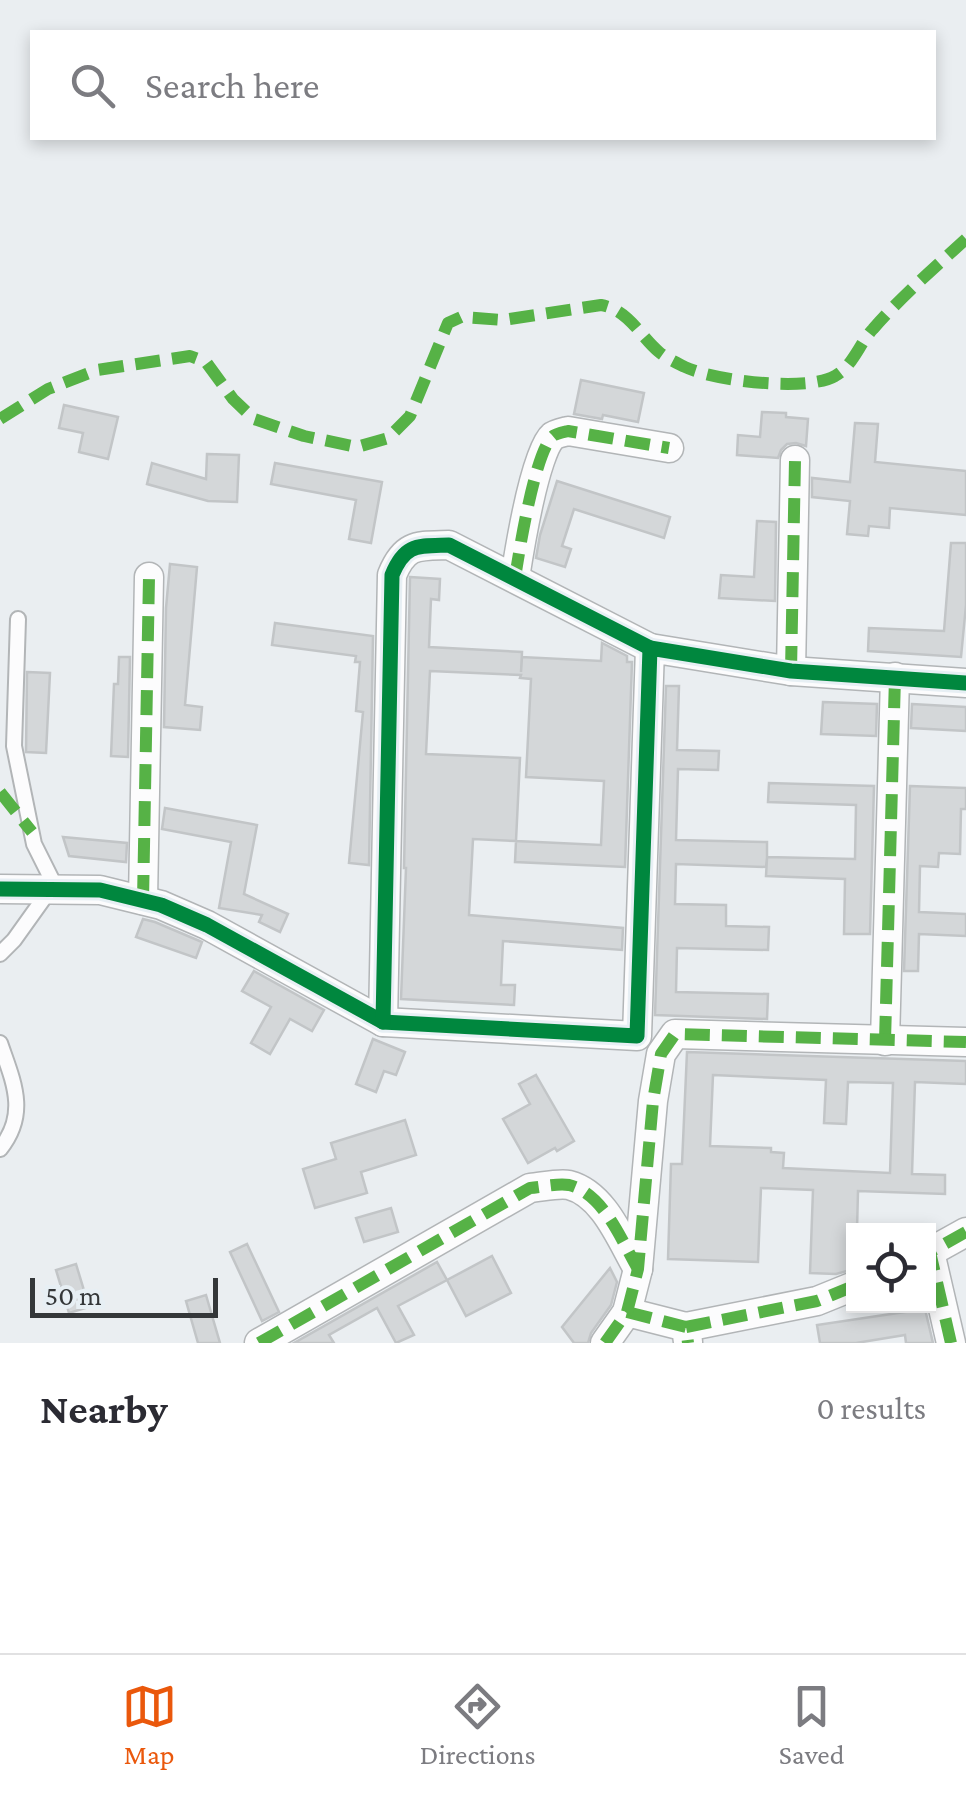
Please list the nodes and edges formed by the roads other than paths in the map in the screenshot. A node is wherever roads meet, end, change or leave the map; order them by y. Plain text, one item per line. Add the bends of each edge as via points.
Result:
1 (669, 448) dead end
2 (795, 460) dead end
3 (150, 577) dead end
4 (514, 578) junction
5 (18, 619) dead end
6 (650, 648) junction
7 (791, 670) junction
8 (895, 677) junction
9 (966, 683) edge
10 (0, 890) edge
11 (49, 891) junction
12 (143, 900) junction
13 (0, 954) edge
14 (384, 1022) junction
15 (674, 1034) junction
16 (636, 1036) junction
17 (885, 1041) junction
18 (966, 1042) edge
19 (0, 1043) edge
20 (0, 1149) edge
21 (966, 1232) edge
22 (936, 1248) edge
23 (638, 1268) junction
24 (936, 1281) edge
25 (846, 1289) edge
26 (627, 1312) junction
27 (687, 1335) edge
28 (259, 1343) edge
29 (605, 1343) edge
30 (951, 1343) edge

1 - 4 street via 568,431 554,435 527,506
2 - 7 street
3 - 12 street
4 - 6 street
4 - 14 street via 449,544 419,546 400,557 392,575
5 - 11 lane via 14,746
6 - 7 street
6 - 16 street
7 - 8 street
8 - 9 street
8 - 17 street
10 - 11 street
11 - 12 street via 100,890
11 - 13 lane
12 - 14 street via 207,925
14 - 16 street
15 - 16 street
15 - 17 street
15 - 23 street via 661,1054
17 - 18 street
19 - 20 lane via 18,1106
21 - 22 street
23 - 26 street
23 - 28 street via 589,1194 567,1184 530,1188
24 - 30 street
25 - 27 street
26 - 27 street
26 - 29 street

